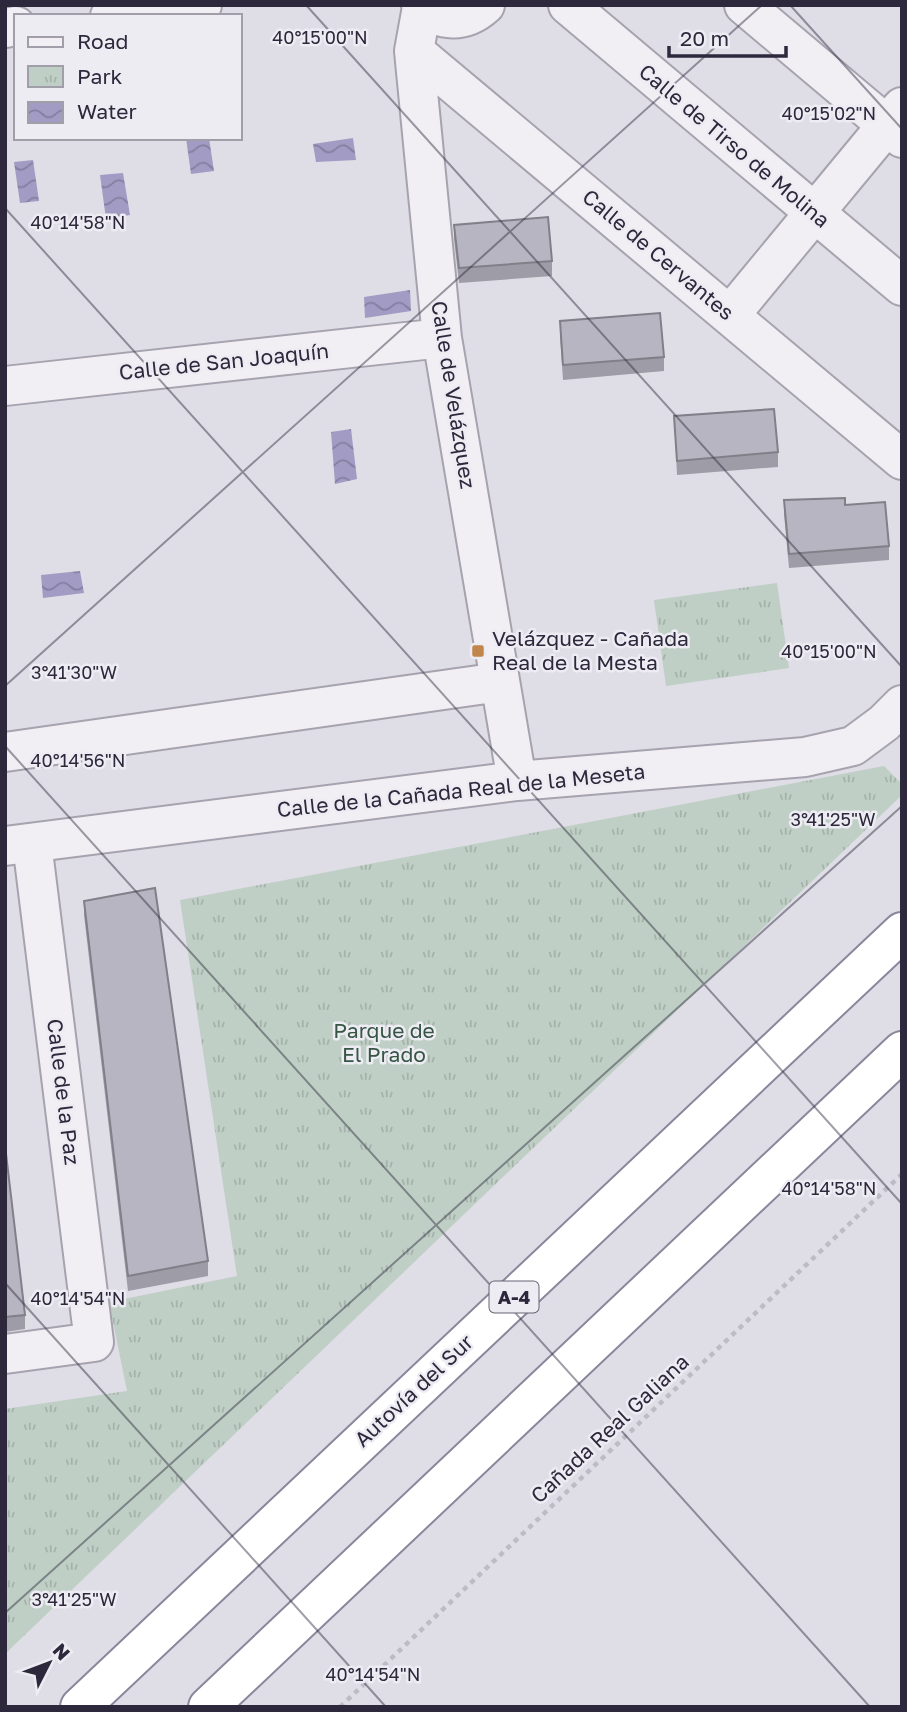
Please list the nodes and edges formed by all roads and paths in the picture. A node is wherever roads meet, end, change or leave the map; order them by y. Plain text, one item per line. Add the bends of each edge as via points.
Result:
1 (202, 5) edge
2 (485, 5) edge
3 (568, 5) edge
4 (744, 5) edge
5 (421, 6) edge
6 (127, 14) edge
7 (414, 51) junction
8 (897, 124) edge
9 (814, 214) junction
10 (902, 286) edge
11 (730, 315) junction
12 (442, 338) junction
13 (5, 386) edge
14 (902, 460) edge
15 (500, 682) junction
16 (902, 705) edge
17 (5, 752) edge
18 (517, 781) junction
19 (19, 844) edge
20 (902, 932) edge
21 (902, 1051) edge
22 (902, 1174) edge
23 (5, 1354) edge
24 (127, 1662) junction
25 (58, 1707) edge
26 (80, 1707) edge
27 (208, 1707) edge
28 (340, 1707) edge

1 - 6 street
2 - 5 street via 477,13 448,20
3 - 9 street, Calle de Tirso de Molina
4 - 8 street
5 - 7 street, Calle de Velázquez
7 - 11 street, Calle de Cervantes
7 - 12 street, Calle de Velázquez
8 - 9 street
9 - 10 street, Calle de Tirso de Molina
9 - 11 street
11 - 14 street, Calle de Cervantes
12 - 13 street, Calle de San Joaquín
12 - 15 street, Calle de Velázquez
15 - 17 street
15 - 18 street, Calle de Velázquez
16 - 18 street, Calle de la Cañada Real de la Meseta via 853,746 805,757
18 - 19 street, Calle de la Cañada Real de la Meseta
19 - 23 street, Calle de la Paz via 94,1342
20 - 24 highway, Autovía del Sur / A-4
21 - 27 highway
22 - 28 path, Cañada Real Galiana
24 - 25 highway
24 - 26 highway, Autovía del Sur / A-4

